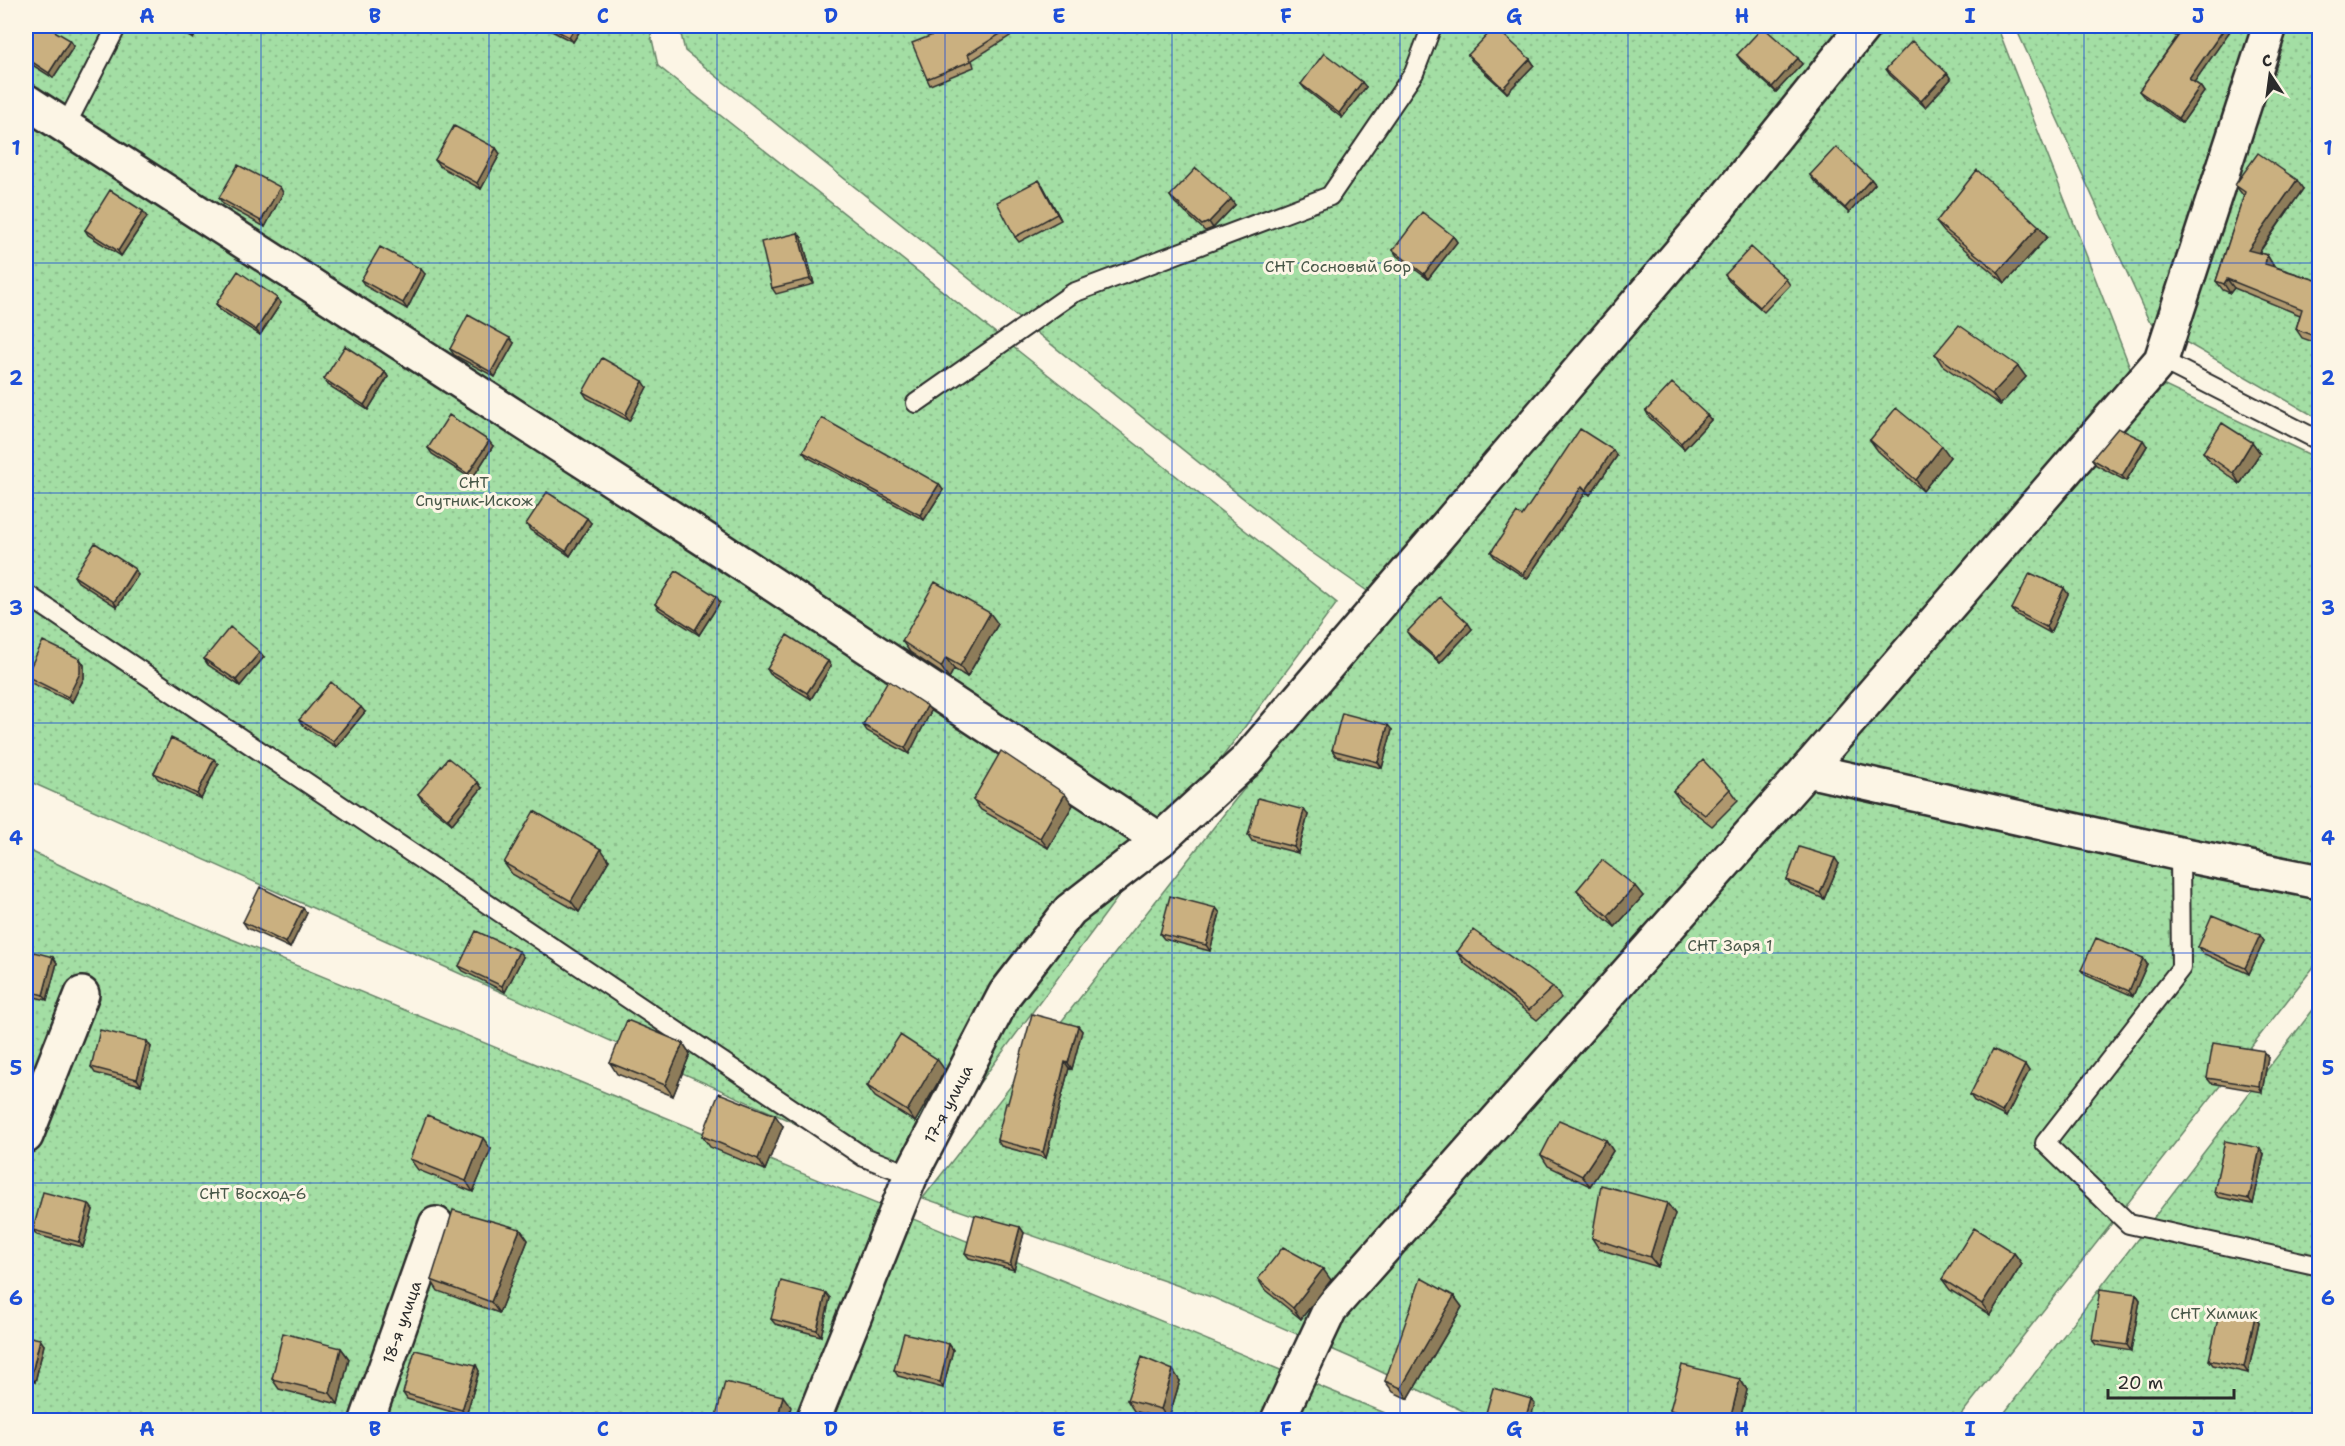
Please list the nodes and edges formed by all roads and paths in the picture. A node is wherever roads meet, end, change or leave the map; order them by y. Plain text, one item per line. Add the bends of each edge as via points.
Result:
1 (117, 26) edge
2 (1432, 26) edge
3 (1864, 26) edge
4 (2270, 26) edge
5 (26, 101) edge
6 (65, 127) junction
7 (2161, 360) junction
8 (916, 403) dead end
9 (2319, 441) edge
10 (26, 594) edge
11 (1807, 770) junction
12 (1160, 840) junction
13 (2180, 854) junction
14 (2319, 882) edge
15 (82, 994) dead end
16 (26, 1136) edge
17 (911, 1175) junction
18 (436, 1224) dead end
19 (2319, 1266) edge
20 (367, 1420) edge
21 (813, 1420) edge
22 (1278, 1420) edge

1 - 6 lane
2 - 8 lane via 1414,73 1330,196 1073,293
3 - 12 street, 17-я улица via 1718,208 1269,735
4 - 7 street
5 - 6 street
6 - 12 street via 702,538
7 - 9 lane
7 - 11 street
10 - 17 lane via 864,1157
11 - 13 street
11 - 22 street via 1330,1309
12 - 17 street, 17-я улица via 1070,910 1005,994
13 - 14 street
13 - 19 lane via 2181,968 2045,1143 2128,1224
15 - 16 street
17 - 21 street, 17-я улица
18 - 20 street, 18-я улица

